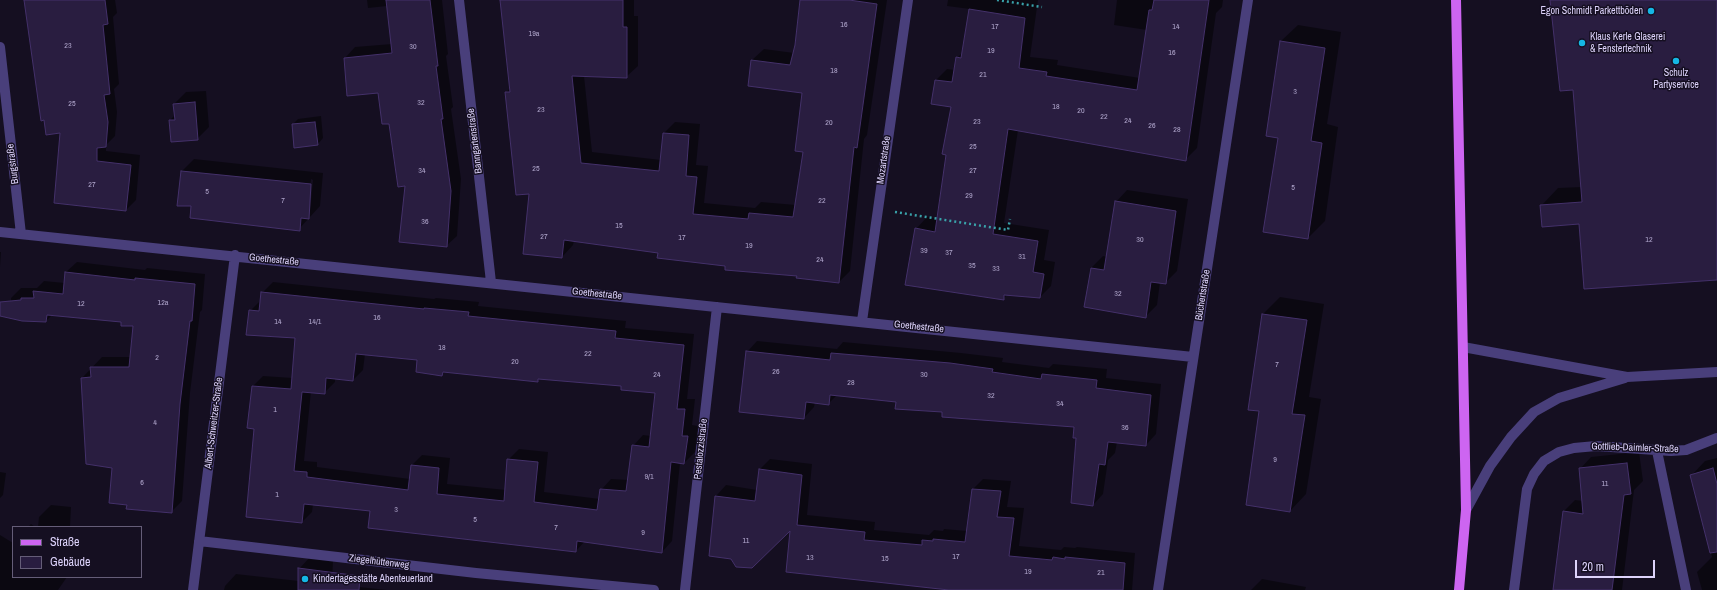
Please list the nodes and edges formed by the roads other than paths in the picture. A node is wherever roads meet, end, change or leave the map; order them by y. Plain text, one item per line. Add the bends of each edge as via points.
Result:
1 (459, 0) edge
2 (908, 0) edge
3 (1248, 0) edge
4 (1456, 0) edge
5 (0, 47) edge
6 (0, 232) edge
7 (21, 234) junction
8 (235, 255) junction
9 (491, 282) junction
10 (717, 308) junction
11 (862, 321) junction
12 (1463, 347) junction
13 (1193, 357) junction
14 (1717, 372) edge
15 (1627, 377) junction
16 (1717, 438) edge
17 (1657, 451) junction
18 (1466, 510) junction
19 (199, 541) junction
20 (193, 590) edge
21 (654, 590) edge
22 (685, 590) edge
23 (1158, 590) edge
24 (1459, 590) edge
25 (1514, 590) edge
26 (1686, 590) edge

1 - 9 street, Banngartenstraße
2 - 11 street, Mozartstraße via 876,209
3 - 13 street, Büchertstraße
4 - 12 main road
5 - 7 street, Burgstraße
6 - 7 street, Goethestraße
7 - 8 street, Goethestraße
8 - 9 street, Goethestraße
8 - 19 street, Albert-Schweitzer-Straße
9 - 10 street, Goethestraße
10 - 11 street, Goethestraße
10 - 22 street, Pestalozzistraße
11 - 13 street, Goethestraße
12 - 15 street
12 - 18 main road
13 - 23 street, Büchertstraße
14 - 15 street
15 - 18 street via 1559,398 1534,412 1490,466
16 - 17 street, Gottlieb-Daimler-Straße via 1686,450
17 - 25 street, Gottlieb-Daimler-Straße via 1596,446 1560,452 1544,461 1527,489
17 - 26 street
18 - 24 main road
19 - 20 street, Albert-Schweitzer-Straße
19 - 21 street, Ziegelhüttenweg via 476,573

